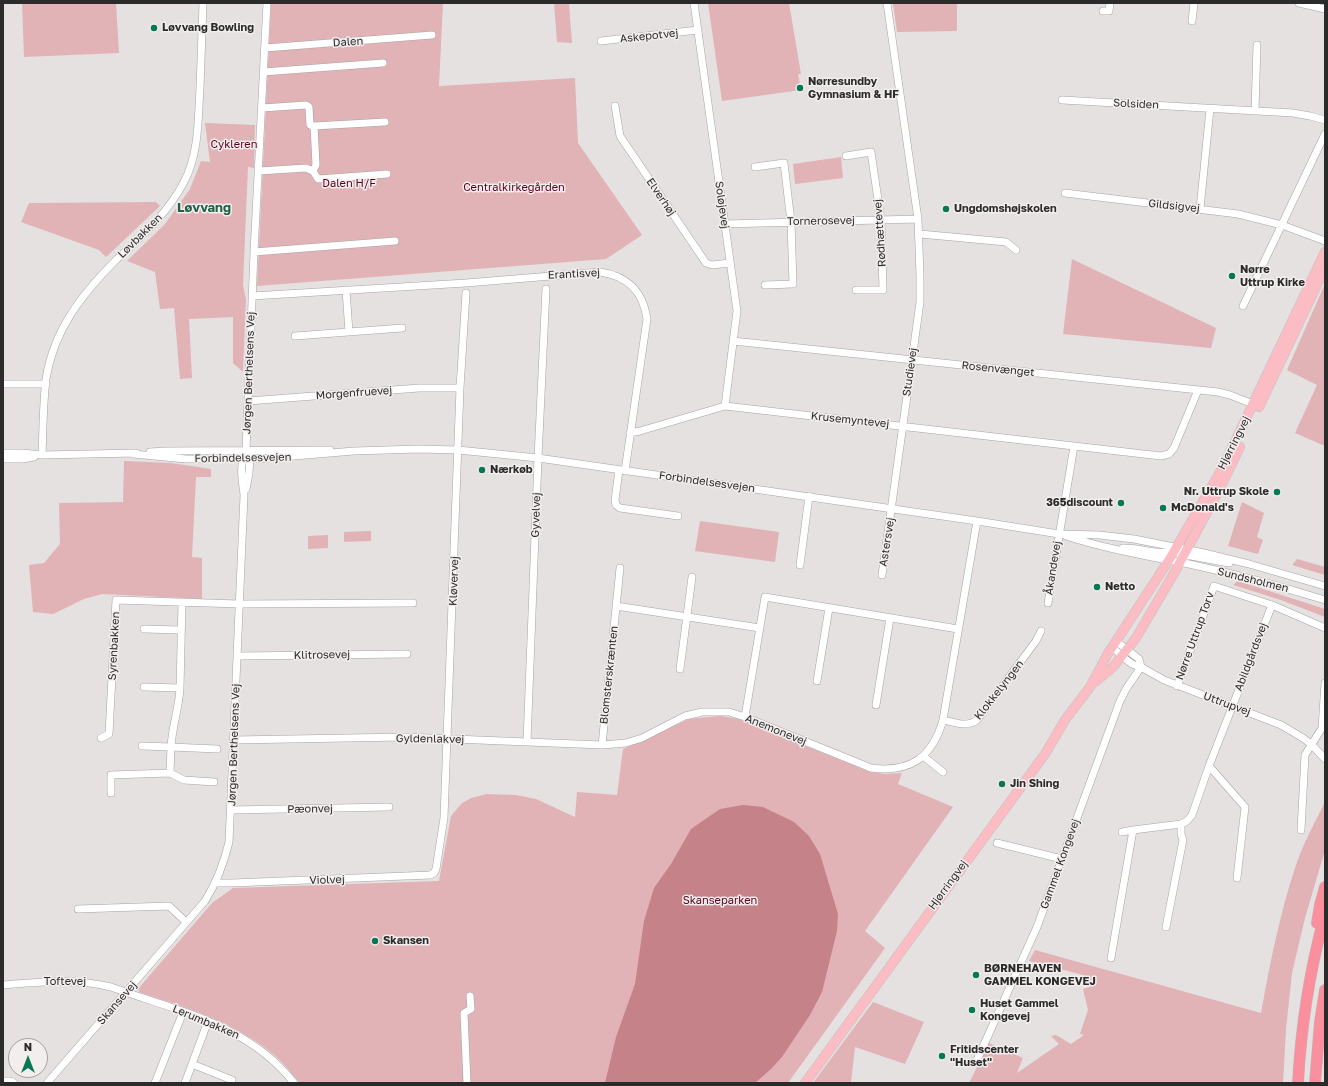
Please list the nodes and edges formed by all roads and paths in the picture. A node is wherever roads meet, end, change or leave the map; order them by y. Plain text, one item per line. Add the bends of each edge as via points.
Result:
1 (203, 3) edge
2 (267, 3) edge
3 (694, 3) edge
4 (887, 3) edge
5 (1110, 3) edge
6 (1194, 3) edge
7 (1299, 3) edge
8 (1325, 9) edge
9 (1103, 11) dead end
10 (1192, 22) dead end
11 (698, 30) junction
12 (432, 35) dead end
13 (601, 41) dead end
14 (1257, 45) dead end
15 (265, 48) junction
16 (383, 63) dead end
17 (263, 72) junction
18 (1062, 100) dead end
19 (615, 106) dead end
20 (262, 108) junction
21 (1210, 108) junction
22 (1255, 111) junction
23 (1325, 120) edge
24 (385, 122) dead end
25 (314, 126) junction
26 (1325, 134) edge
27 (846, 156) dead end
28 (755, 167) dead end
29 (259, 171) junction
30 (313, 171) junction
31 (387, 174) dead end
32 (1065, 193) dead end
33 (1200, 209) junction
34 (918, 218) junction
35 (881, 220) junction
36 (791, 222) junction
37 (724, 224) junction
38 (1282, 225) junction
39 (920, 234) junction
40 (395, 241) dead end
41 (1325, 241) edge
42 (1016, 250) dead end
43 (254, 252) junction
44 (1325, 252) edge
45 (730, 263) junction
46 (1325, 268) edge
47 (765, 285) dead end
48 (546, 289) dead end
49 (346, 290) junction
50 (856, 290) dead end
51 (466, 293) dead end
52 (252, 296) junction
53 (1243, 306) dead end
54 (402, 328) dead end
55 (349, 332) junction
56 (295, 336) dead end
57 (733, 341) junction
58 (912, 360) junction
59 (3, 384) edge
60 (46, 384) junction
61 (460, 388) junction
62 (1198, 390) junction
63 (248, 401) junction
64 (1257, 405) junction
65 (726, 406) junction
66 (903, 426) junction
67 (630, 433) junction
68 (1074, 446) junction
69 (246, 450) junction
70 (458, 450) junction
71 (354, 451) junction
72 (3, 453) edge
73 (133, 454) junction
74 (42, 455) junction
75 (538, 458) junction
76 (3, 459) edge
77 (246, 459) junction
78 (622, 470) junction
79 (809, 496) junction
80 (892, 509) junction
81 (678, 516) dead end
82 (977, 521) junction
83 (1059, 534) junction
84 (1099, 535) junction
85 (1097, 546) junction
86 (1178, 555) junction
87 (800, 565) dead end
88 (620, 568) dead end
89 (882, 575) dead end
90 (692, 576) dead end
91 (1325, 586) edge
92 (1325, 600) edge
93 (182, 602) junction
94 (413, 603) dead end
95 (1048, 603) dead end
96 (239, 604) junction
97 (1272, 605) junction
98 (616, 606) junction
99 (829, 608) junction
100 (688, 617) junction
101 (890, 618) junction
102 (760, 628) junction
103 (1325, 628) edge
104 (144, 629) dead end
105 (180, 630) junction
106 (958, 630) junction
107 (1041, 631) dead end
108 (1114, 644) junction
109 (1124, 653) junction
110 (407, 654) dead end
111 (238, 656) junction
112 (1141, 667) junction
113 (680, 669) dead end
114 (817, 681) dead end
115 (1325, 683) edge
116 (1177, 686) junction
117 (144, 687) dead end
118 (1090, 687) junction
119 (180, 688) junction
120 (876, 705) dead end
121 (1232, 706) junction
122 (745, 717) junction
123 (943, 720) junction
124 (101, 738) dead end
125 (447, 739) junction
126 (234, 740) junction
127 (527, 742) junction
128 (626, 742) joint
129 (1311, 744) junction
130 (602, 745) junction
131 (142, 746) dead end
132 (171, 747) junction
133 (217, 749) dead end
134 (923, 756) junction
135 (1325, 759) edge
136 (1209, 766) junction
137 (943, 772) dead end
138 (170, 773) junction
139 (214, 782) dead end
140 (111, 793) dead end
141 (389, 807) dead end
142 (231, 810) junction
143 (1181, 824) junction
144 (1133, 830) junction
145 (1301, 830) dead end
146 (1122, 832) dead end
147 (996, 843) dead end
148 (1062, 859) junction
149 (436, 869) joint
150 (1237, 878) dead end
151 (216, 883) junction
152 (1325, 888) edge
153 (78, 909) dead end
154 (1325, 914) edge
155 (186, 922) junction
156 (1166, 927) dead end
157 (1111, 958) dead end
158 (1310, 978) junction
159 (3, 985) edge
160 (1325, 990) edge
161 (126, 992) junction
162 (470, 996) dead end
163 (183, 1012) junction
164 (208, 1021) junction
165 (977, 1060) dead end
166 (192, 1064) junction
167 (3, 1080) edge
168 (232, 1080) dead end
169 (14, 1083) edge
170 (47, 1083) edge
171 (155, 1083) edge
172 (185, 1083) edge
173 (294, 1083) edge
174 (467, 1083) edge
175 (804, 1083) edge
176 (1298, 1083) edge
177 (1315, 1083) edge

1 - 60 street, Løvbakken via 196,144 185,182 161,216 81,298 60,335
2 - 15 street
3 - 11 street, Soløjevej
4 - 34 street, Studievej
5 - 9 street via 1109,11
6 - 10 street
7 - 8 street
11 - 13 street, Askepotvej
11 - 37 street, Soløjevej
12 - 15 street, Dalen
14 - 22 street
15 - 17 street
16 - 17 street
17 - 20 street
18 - 21 street, Solsiden
19 - 45 street, Elverhøj via 620,136 706,263
20 - 25 street via 306,105 309,107 310,125
20 - 29 street
21 - 22 street, Solsiden
21 - 33 street
22 - 23 street, Solsiden via 1293,113
24 - 25 street
25 - 30 street via 316,165
26 - 38 street
27 - 35 street, Rødhættevej via 871,152
28 - 36 street via 784,163
29 - 30 street via 306,168
29 - 43 street
30 - 31 street via 318,179
32 - 33 street, Gildsigvej
33 - 38 street, Gildsigvej via 1238,214
34 - 35 street, Tornerosevej
34 - 39 street, Studievej
35 - 36 street, Tornerosevej
35 - 50 street, Rødhættevej via 883,290
36 - 37 street, Tornerosevej
36 - 47 street via 793,284
37 - 45 street, Soløjevej
38 - 41 street, Gildsigvej
38 - 53 street
39 - 42 street via 1006,242
39 - 58 street, Studievej via 920,302
40 - 43 street
43 - 52 street
44 - 64 main road, Hjørringvej
45 - 57 street, Soløjevej via 737,311
46 - 64 main road, Hjørringvej
48 - 75 street, Gyvelvej
49 - 52 street, Erantisvej
49 - 55 street
49 - 67 street, Erantisvej via 600,272 618,277 635,289 645,307 647,319
51 - 61 street, Kløvervej
52 - 63 street, Jørgen Berthelsens Vej
54 - 55 street
55 - 56 street
57 - 58 street, Rosenvænget
57 - 65 street, Soløjevej
58 - 62 street, Rosenvænget
58 - 66 street, Studievej
59 - 60 street
60 - 74 street, Løvbakken
61 - 63 street, Morgenfruevej via 419,388
61 - 70 street, Kløvervej
62 - 64 street, Rosenvænget via 1230,395
62 - 68 street, Krusemyntevej via 1174,448 1169,454 1161,456
63 - 69 street, Jørgen Berthelsens Vej
64 - 86 main road, Hjørringvej
64 - 86 main road, Hjørringvej via 1220,490
65 - 66 street, Krusemyntevej
65 - 67 street, Krusemyntevej
66 - 68 street, Krusemyntevej
66 - 80 street, Studievej
67 - 78 street, Erantisvej
68 - 83 street
69 - 71 street, Forbindelsesvejen
69 - 73 street, Forbindelsesvejen
69 - 77 street, Jørgen Berthelsens Vej
70 - 71 street, Forbindelsesvejen
70 - 75 street, Forbindelsesvejen
70 - 125 street, Kløvervej
71 - 77 street, Forbindelsesvejen
72 - 74 street, Forbindelsesvejen
73 - 74 street, Forbindelsesvejen
73 - 77 street, Forbindelsesvejen via 186,459
74 - 76 street, Forbindelsesvejen
75 - 78 street, Forbindelsesvejen
75 - 127 street, Gyvelvej
77 - 96 street, Jørgen Berthelsens Vej via 242,472 244,495
78 - 79 street, Forbindelsesvejen
78 - 81 street, Erantisvej via 616,505 620,508
79 - 80 street, Forbindelsesvejen
79 - 87 street
80 - 82 street, Forbindelsesvejen
80 - 89 street, Astersvej
82 - 83 street, Forbindelsesvejen
82 - 106 street, Anemonevej
83 - 84 street, Forbindelsesvejen
83 - 85 street, Forbindelsesvejen
83 - 95 street, Åkandevej
84 - 85 street
84 - 86 street, Forbindelsesvejen via 1134,539
85 - 86 street, Forbindelsesvejen
86 - 91 street, Sundsholmen via 1249,564
86 - 92 street, Sundsholmen
86 - 108 main road, Hjørringvej
86 - 109 main road, Hjørringvej via 1148,618
88 - 98 street, Blomsterskrænten
90 - 100 street
93 - 96 street, Syrenbakken
93 - 105 street
93 - 124 street, Syrenbakken via 116,600 109,734
94 - 96 street
96 - 111 street, Jørgen Berthelsens Vej
97 - 103 street
97 - 116 street, Nørre Uttrup Torv via 1214,586
97 - 121 street, Abildgårdsvej
98 - 100 street
98 - 130 street, Blomsterskrænten
99 - 101 street
99 - 102 street via 765,598
99 - 114 street
100 - 102 street
100 - 113 street
101 - 106 street
101 - 120 street
102 - 122 street
104 - 105 street
105 - 119 street
106 - 123 street, Anemonevej
107 - 123 street, Klokkelyngen via 977,720 965,724
108 - 109 street, Uttrupvej
108 - 118 main road, Hjørringvej
109 - 112 street, Uttrupvej via 1134,665
109 - 118 main road, Hjørringvej via 1113,667
110 - 111 street, Klitrosevej
111 - 126 street, Jørgen Berthelsens Vej
112 - 116 street, Uttrupvej
112 - 148 street, Gammel Kongevej via 1120,701
115 - 129 street via 1322,728
116 - 121 street, Uttrupvej
117 - 119 street
118 - 175 main road, Hjørringvej via 1065,720 1045,754
119 - 132 street
121 - 129 street, Uttrupvej via 1281,725
121 - 136 street, Abildgårdsvej
122 - 128 street, Anemonevej via 729,712 685,716 642,738
122 - 134 street, Anemonevej via 871,768 898,769 912,764
123 - 134 street, Anemonevej via 933,744
125 - 126 street, Gyldenlakvej
125 - 127 street, Gyldenlakvej
125 - 149 street, Kløvervej via 444,818
126 - 142 street, Jørgen Berthelsens Vej
127 - 130 street, Gyldenlakvej
128 - 130 street, Gyldenlakvej
129 - 135 street, Uttrupvej
129 - 145 street via 1305,755
131 - 132 street
132 - 133 street
132 - 138 street
134 - 137 street
136 - 143 street, Abildgårdsvej via 1192,815
136 - 150 street via 1245,807
138 - 139 street via 184,780
138 - 140 street via 111,775
141 - 142 street, Pæonvej
142 - 151 street, Jørgen Berthelsens Vej via 229,842
143 - 144 street
143 - 156 street via 1183,840
144 - 146 street
144 - 157 street
147 - 148 street
148 - 165 street, Gammel Kongevej via 1037,927
149 - 151 street, Violvej via 430,875
151 - 155 street, Skansevej
152 - 158 highway via 1320,905
153 - 155 street via 169,906
154 - 158 highway
155 - 161 street, Skansevej
158 - 176 highway via 1304,1011
159 - 161 street, Toftevej via 67,981 96,983
160 - 177 highway
161 - 163 street, Lerumbakken
161 - 170 street, Skansevej
162 - 174 street via 471,1009 464,1013
163 - 164 street, Lerumbakken
163 - 171 street
164 - 166 street
164 - 173 street, Lerumbakken via 231,1030 254,1044
166 - 168 street
166 - 172 street
167 - 169 street

